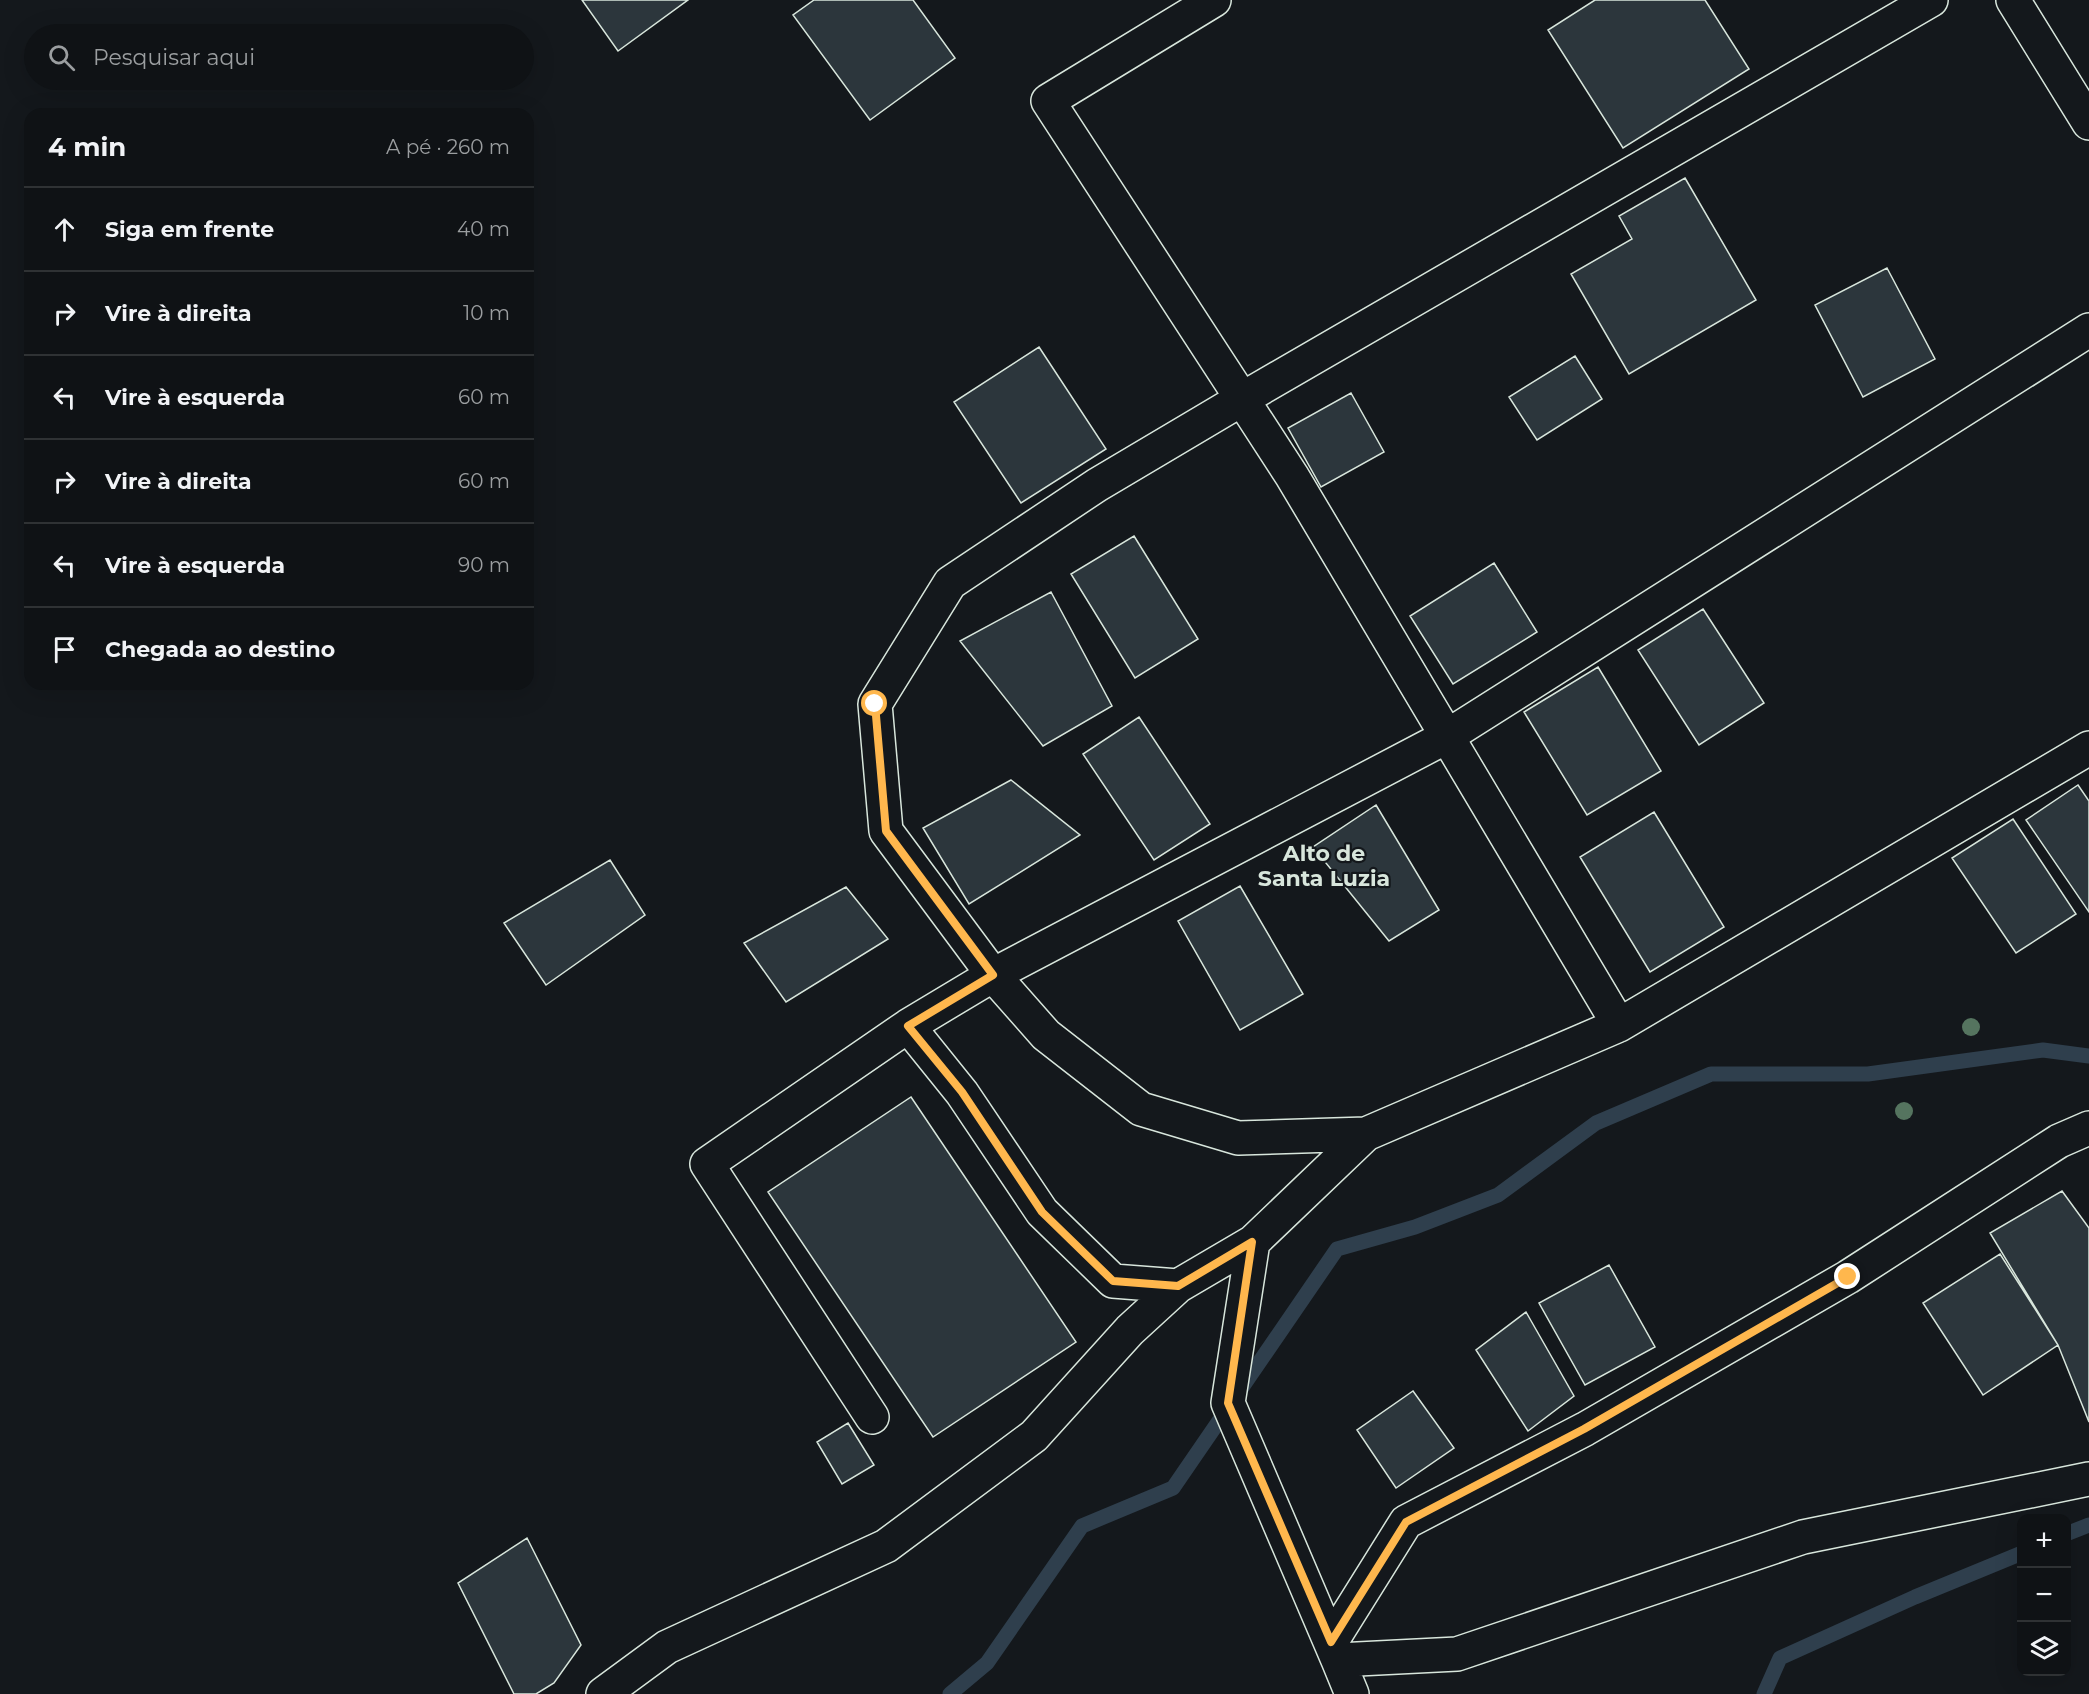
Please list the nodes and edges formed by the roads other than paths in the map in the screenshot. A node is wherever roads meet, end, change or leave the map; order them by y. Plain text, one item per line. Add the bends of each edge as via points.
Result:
1 (1214, 0) edge
2 (1931, 0) edge
3 (2013, 0) edge
4 (2089, 123) edge
5 (2089, 330) edge
6 (1242, 399) junction
7 (1446, 737) junction
8 (2089, 748) edge
9 (993, 975) junction
10 (1619, 1025) junction
11 (908, 1026) junction
12 (2089, 1128) edge
13 (1366, 1134) junction
14 (1252, 1242) junction
15 (1178, 1286) junction
16 (872, 1417) dead end
17 (2089, 1479) edge
18 (1335, 1651) junction
19 (603, 1694) edge
20 (1352, 1694) edge

1 - 6 lane via 1048,101
2 - 6 lane
3 - 4 lane
5 - 7 lane
6 - 7 lane via 1292,476
6 - 9 lane via 1097,485 950,583 875,704 886,831
7 - 9 lane
7 - 10 lane
8 - 10 lane
9 - 11 lane
9 - 13 lane via 1046,1035 1141,1110 1238,1138
10 - 13 lane
11 - 15 lane via 962,1092 1042,1212 1113,1281
11 - 16 lane via 707,1164
12 - 18 lane via 2059,1141 1848,1277 1584,1429 1406,1522
13 - 14 lane
14 - 15 lane
14 - 18 lane via 1228,1403
15 - 19 lane via 1130,1330 1034,1436 886,1546 667,1647
17 - 18 lane via 1803,1537 1457,1654
18 - 20 lane

